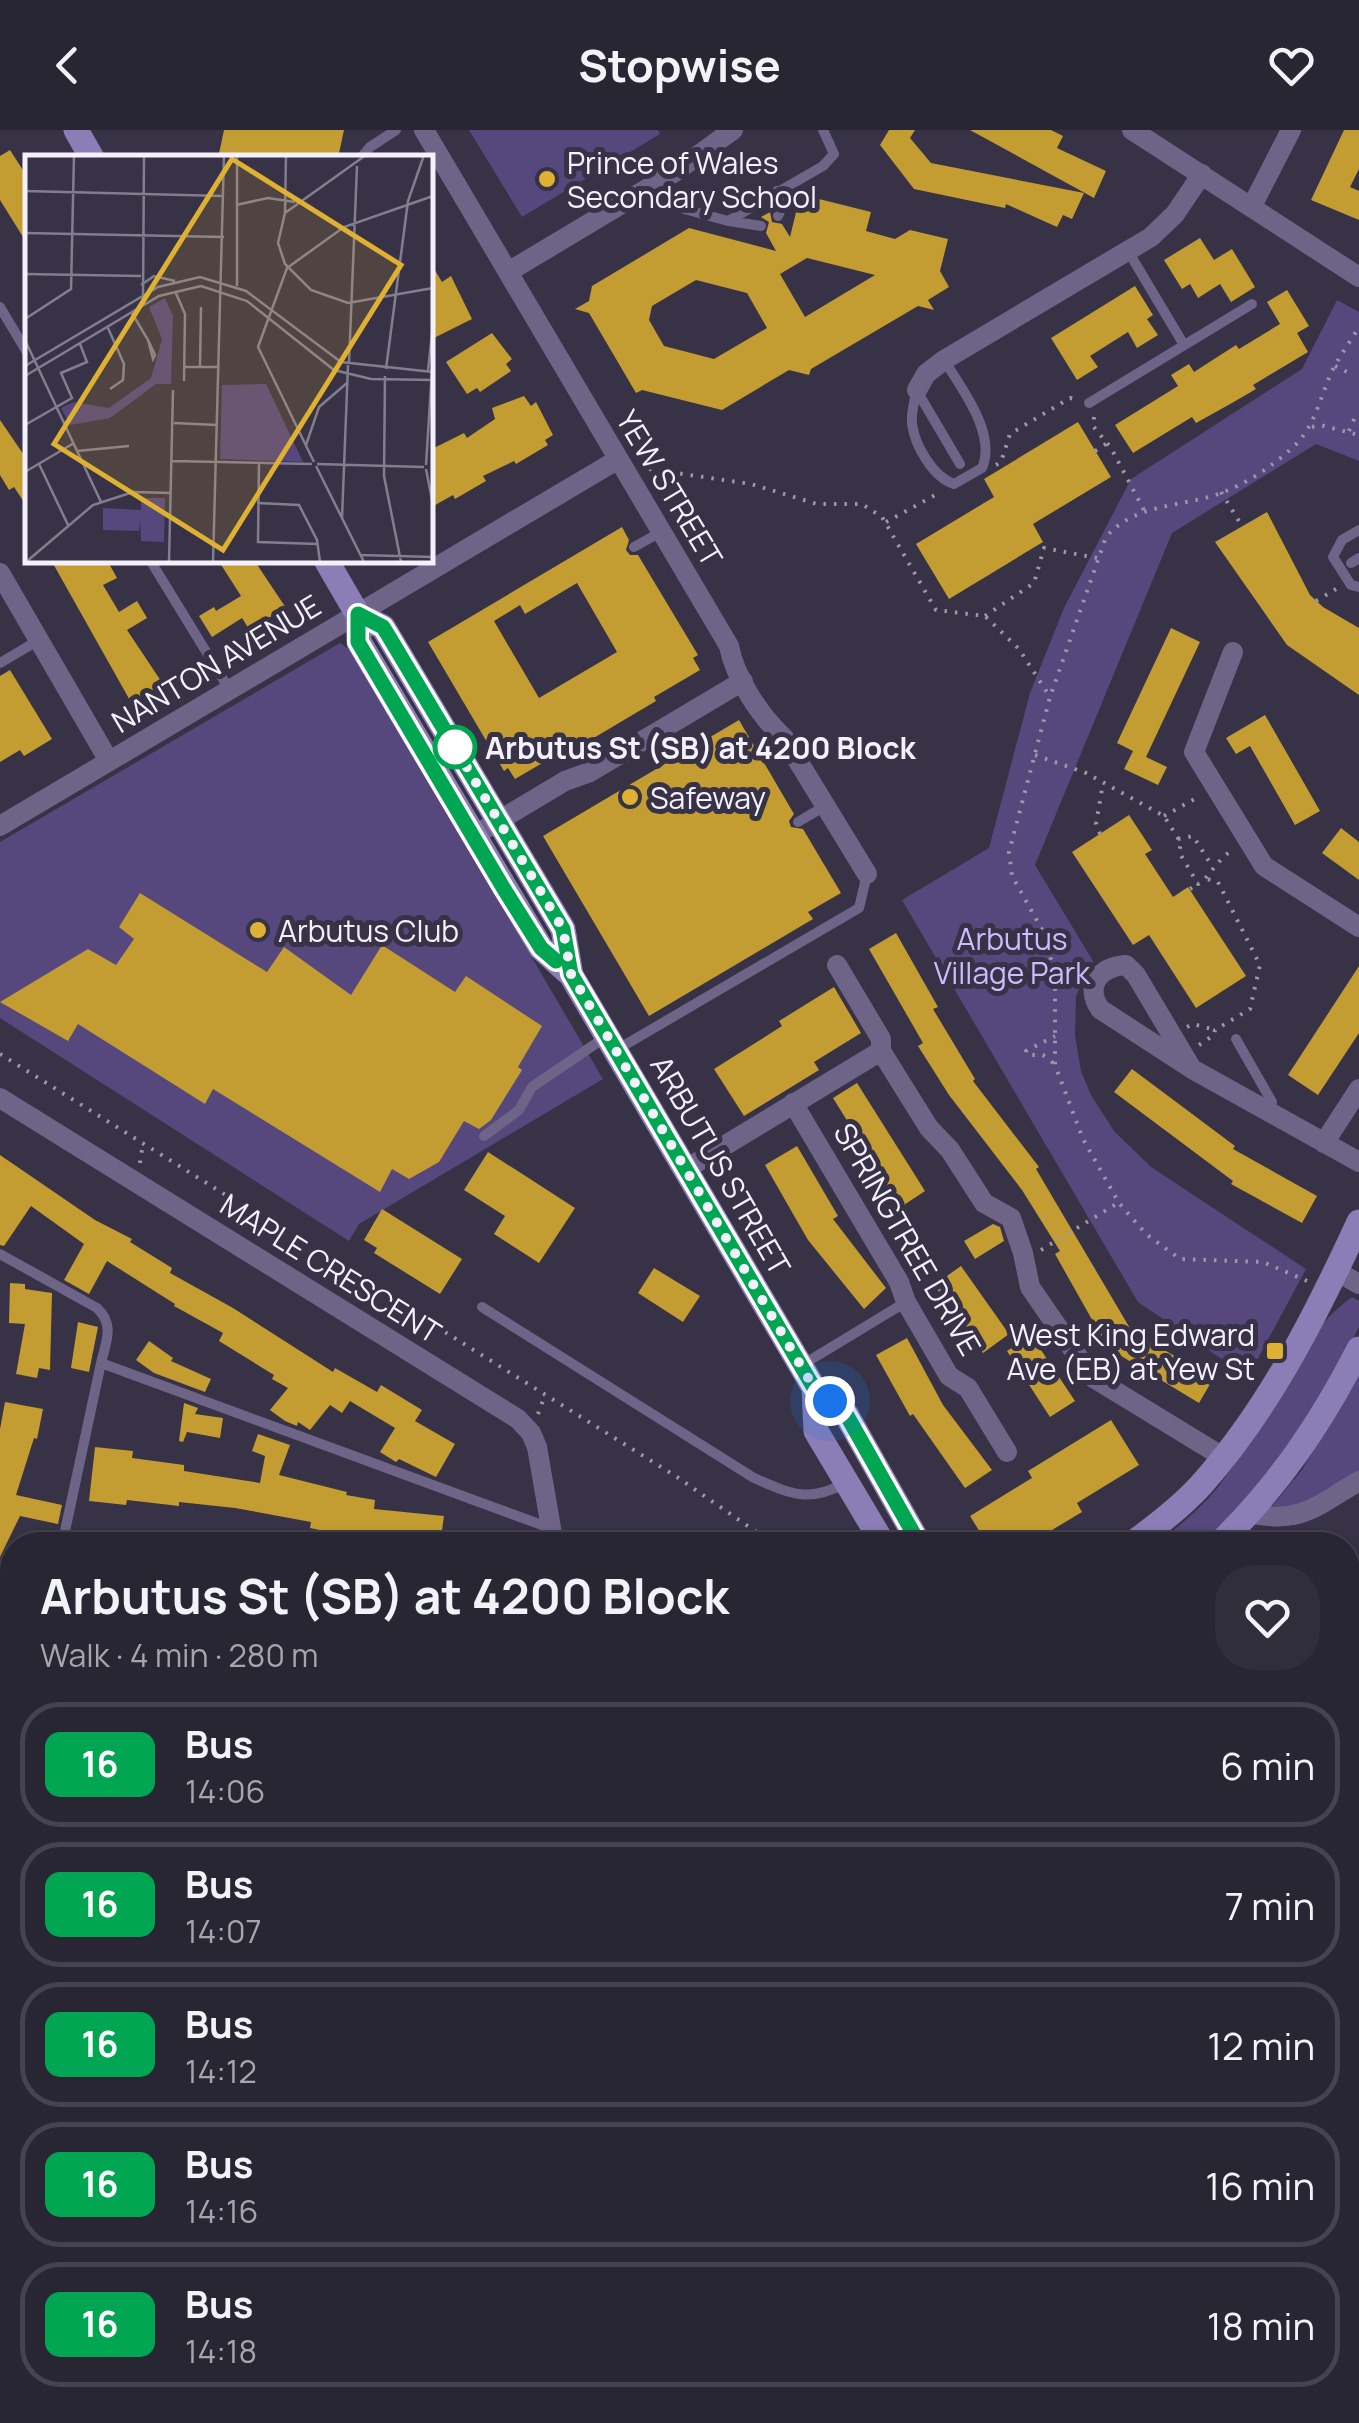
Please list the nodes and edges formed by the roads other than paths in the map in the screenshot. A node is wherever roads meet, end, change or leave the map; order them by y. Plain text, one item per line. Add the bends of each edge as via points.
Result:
1 (76, 130) edge
2 (396, 130) edge
3 (424, 130) edge
4 (733, 130) edge
5 (823, 130) edge
6 (1132, 130) edge
7 (1291, 130) edge
8 (90, 155) edge
9 (364, 155) edge
10 (1202, 174) junction
11 (654, 185) junction
12 (777, 191) junction
13 (1252, 206) junction
14 (778, 216) dead end
15 (728, 221) junction
16 (761, 226) dead end
17 (1128, 250) junction
18 (508, 272) junction
19 (1359, 277) edge
20 (1252, 304) dead end
21 (0, 308) edge
22 (1184, 345) junction
23 (25, 349) edge
24 (944, 360) junction
25 (917, 390) junction
26 (1089, 403) road end
27 (617, 460) junction
28 (960, 464) dead end
29 (1359, 530) edge
30 (661, 532) junction
31 (634, 547) dead end
32 (151, 562) edge
33 (327, 562) edge
34 (0, 573) edge
35 (1359, 587) edge
36 (358, 614) junction
37 (40, 640) junction
38 (1234, 652) dead end
39 (0, 664) edge
40 (744, 681) junction
41 (229, 690) junction
42 (110, 761) junction
43 (826, 805) junction
44 (498, 821) junction
45 (798, 822) dead end
46 (0, 826) edge
47 (472, 836) junction
48 (866, 874) joint
49 (1359, 927) edge
50 (837, 965) dead end
51 (571, 974) junction
52 (1236, 1039) dead end
53 (612, 1043) junction
54 (881, 1051) junction
55 (1183, 1053) junction
56 (1359, 1088) edge
57 (0, 1098) edge
58 (793, 1104) junction
59 (1268, 1112) junction
60 (484, 1136) dead end
61 (1324, 1143) junction
62 (1359, 1162) edge
63 (686, 1169) junction
64 (1359, 1222) edge
65 (0, 1254) edge
66 (1348, 1277) edge
67 (906, 1302) junction
68 (482, 1307) dead end
69 (1359, 1350) edge
70 (101, 1364) junction
71 (801, 1366) junction
72 (814, 1388) junction
73 (1007, 1452) dead end
74 (1223, 1456) junction
75 (1359, 1481) edge
76 (848, 1483) junction
77 (1250, 1513) junction
78 (65, 1532) edge
79 (539, 1532) edge
80 (551, 1532) edge
81 (876, 1532) edge
82 (913, 1532) edge
83 (1147, 1532) edge
84 (1231, 1532) edge

1 - 8 main road
2 - 9 lane
3 - 18 street, YEW STREET
4 - 11 street
5 - 12 lane via 834,154
6 - 10 street
7 - 13 street
10 - 13 street
10 - 17 street via 1164,227
11 - 15 lane via 666,204
11 - 18 street
12 - 14 lane via 784,202
12 - 15 lane
13 - 19 street
15 - 16 lane
17 - 22 lane
17 - 24 street
18 - 27 street, YEW STREET
20 - 22 lane
21 - 23 lane
22 - 26 lane
24 - 25 street
24 - 25 lane via 979,422 987,452 982,468 954,484 939,476 912,425
25 - 28 lane
27 - 30 street, YEW STREET
27 - 36 street, NANTON AVENUE
29 - 35 lane via 1342,540 1333,557
30 - 31 lane
30 - 40 street, YEW STREET
32 - 41 lane
33 - 36 main road, ARBUTUS STREET
34 - 37 street
36 - 41 street, NANTON AVENUE
36 - 44 main road, ARBUTUS STREET via 383,627
36 - 47 main road, ARBUTUS STREET via 358,642
37 - 39 lane
37 - 42 street
38 - 49 street via 1194,752 1270,872
40 - 43 street, YEW STREET
40 - 44 street
41 - 42 street, NANTON AVENUE
42 - 46 street, NANTON AVENUE
43 - 45 lane
43 - 48 street, YEW STREET
44 - 47 street
44 - 51 main road, ARBUTUS STREET via 563,929
47 - 51 main road, ARBUTUS STREET via 541,948
48 - 53 lane via 859,908
50 - 54 street via 881,1038
51 - 53 main road, ARBUTUS STREET
52 - 59 lane via 1272,1102
53 - 60 lane via 532,1087 519,1110
53 - 63 main road, ARBUTUS STREET
54 - 58 street
54 - 74 street via 984,1203 1011,1218 1030,1286 1092,1378
55 - 55 street via 1100,1009 1094,1000 1097,976 1126,965
55 - 59 street
56 - 61 street
57 - 80 street, MAPLE CRESCENT via 518,1419 536,1447
58 - 63 street
58 - 67 street, SPRINGTREE DRIVE
59 - 61 street
61 - 62 street
63 - 71 main road, ARBUTUS STREET
64 - 66 main road
65 - 70 lane via 108,1318
66 - 74 main road
67 - 71 lane
67 - 73 street, SPRINGTREE DRIVE via 949,1376 968,1388
68 - 76 lane via 754,1478 798,1496
69 - 77 main road via 1300,1452
70 - 78 lane
70 - 79 lane
71 - 72 main road, ARBUTUS STREET
72 - 76 main road, ARBUTUS STREET via 816,1431
72 - 82 main road, ARBUTUS STREET via 846,1414
74 - 83 main road
75 - 77 street via 1290,1518
76 - 81 main road, ARBUTUS STREET
77 - 84 main road

